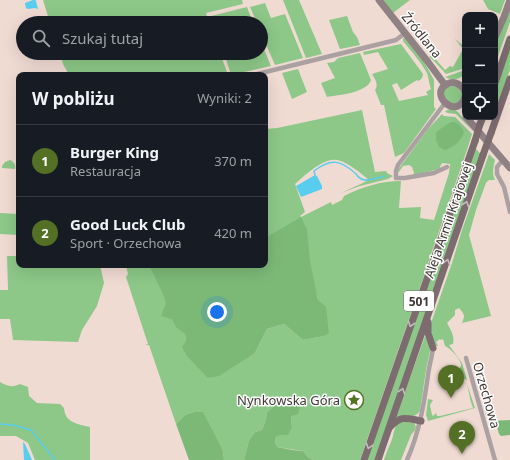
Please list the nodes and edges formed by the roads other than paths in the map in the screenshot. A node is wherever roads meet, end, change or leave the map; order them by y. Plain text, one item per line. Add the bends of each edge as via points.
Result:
1 (379, 0) edge
2 (510, 0) edge
3 (498, 30) edge
4 (405, 33) junction
5 (510, 39) edge
6 (266, 72) edge
7 (498, 73) edge
8 (510, 79) edge
9 (462, 82) edge
10 (445, 85) junction
11 (445, 103) junction
12 (462, 103) edge
13 (458, 105) junction
14 (462, 110) edge
15 (469, 120) edge
16 (482, 121) edge
17 (503, 160) junction
18 (447, 167) dead end
19 (510, 168) edge
20 (510, 212) edge
21 (430, 308) junction
22 (433, 348) joint
23 (466, 358) dead end
24 (420, 421) junction
25 (389, 428) junction
26 (364, 460) edge
27 (378, 460) edge
28 (406, 460) edge
29 (495, 460) edge

1 - 4 street, Źródlana
2 - 3 street
4 - 6 street via 396,40
4 - 10 street, Źródlana
5 - 7 main road
21 -> 8 main road, Aleja Armii Krajowej / 501, bridge
9 - 10 street
10 - 11 street via 441,94
11 - 13 street
11 - 18 street via 398,165 396,178 434,173
12 - 13 street
13 - 14 street
15 - 17 street
16 -> 26 main road, Aleja Armii Krajowej / 501, bridge
17 - 19 street
17 - 20 street via 497,167 497,174 504,187
21 - 22 main road via 428,332
25 -> 21 main road, Aleja Armii Krajowej / 501
22 - 24 street
23 - 29 street, Orzechowa
24 - 25 main road via 400,419
24 - 28 street
25 - 27 main road, Aleja Armii Krajowej / 501

